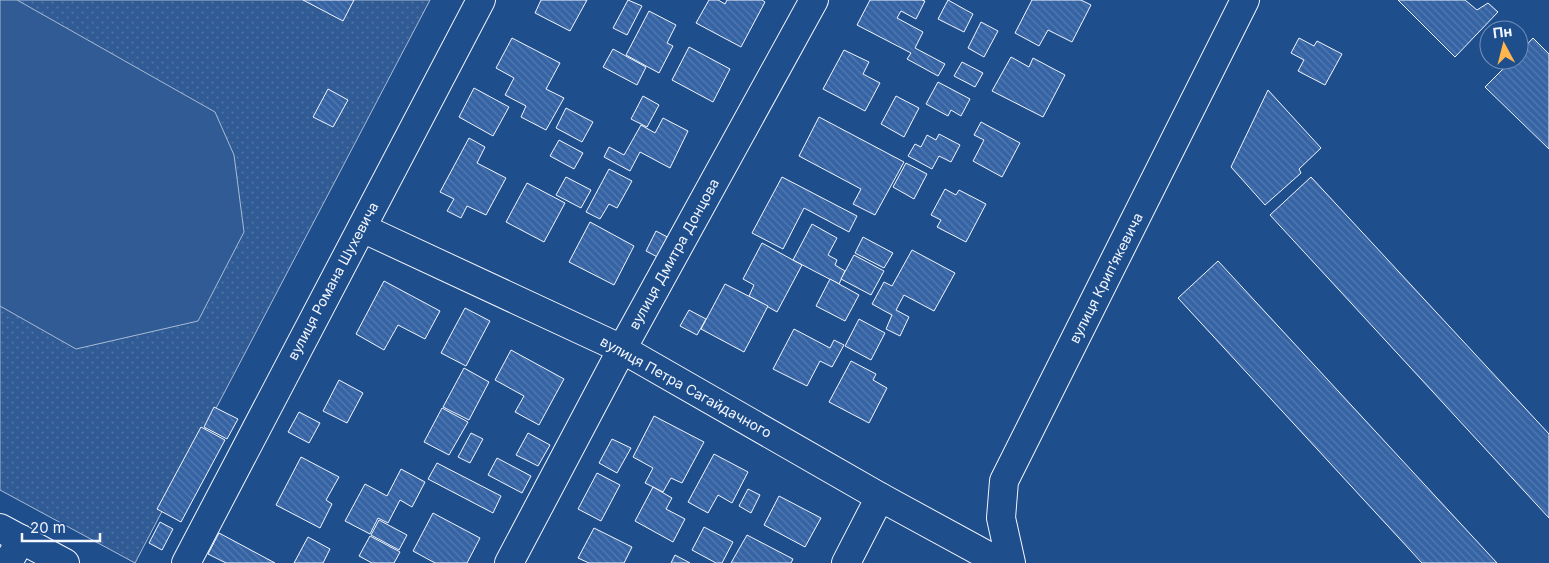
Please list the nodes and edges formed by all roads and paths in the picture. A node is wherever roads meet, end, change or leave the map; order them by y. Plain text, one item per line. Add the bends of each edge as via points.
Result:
1 (481, 0) edge
2 (814, 0) edge
3 (1245, 0) edge
4 (362, 228) junction
5 (622, 349) junction
6 (880, 497) junction
7 (10, 534) edge
8 (8, 563) edge
9 (65, 563) edge
10 (186, 563) edge
11 (509, 563) edge
12 (846, 563) edge
13 (1001, 563) edge
14 (1011, 563) edge

1 - 4 street, вулиця Романа Шухевича
2 - 5 street, вулиця Дмитра Донцова
3 - 14 street, вулиця Крипʼякевича via 1004,481 1001,518
4 - 5 street, вулиця Петра Сагайдачного
4 - 10 street, вулиця Романа Шухевича
5 - 6 street, вулиця Петра Сагайдачного
5 - 11 street, вулиця Дмитра Донцова
6 - 12 street
6 - 13 street, вулиця Петра Сагайдачного
7 - 8 street
7 - 9 street

